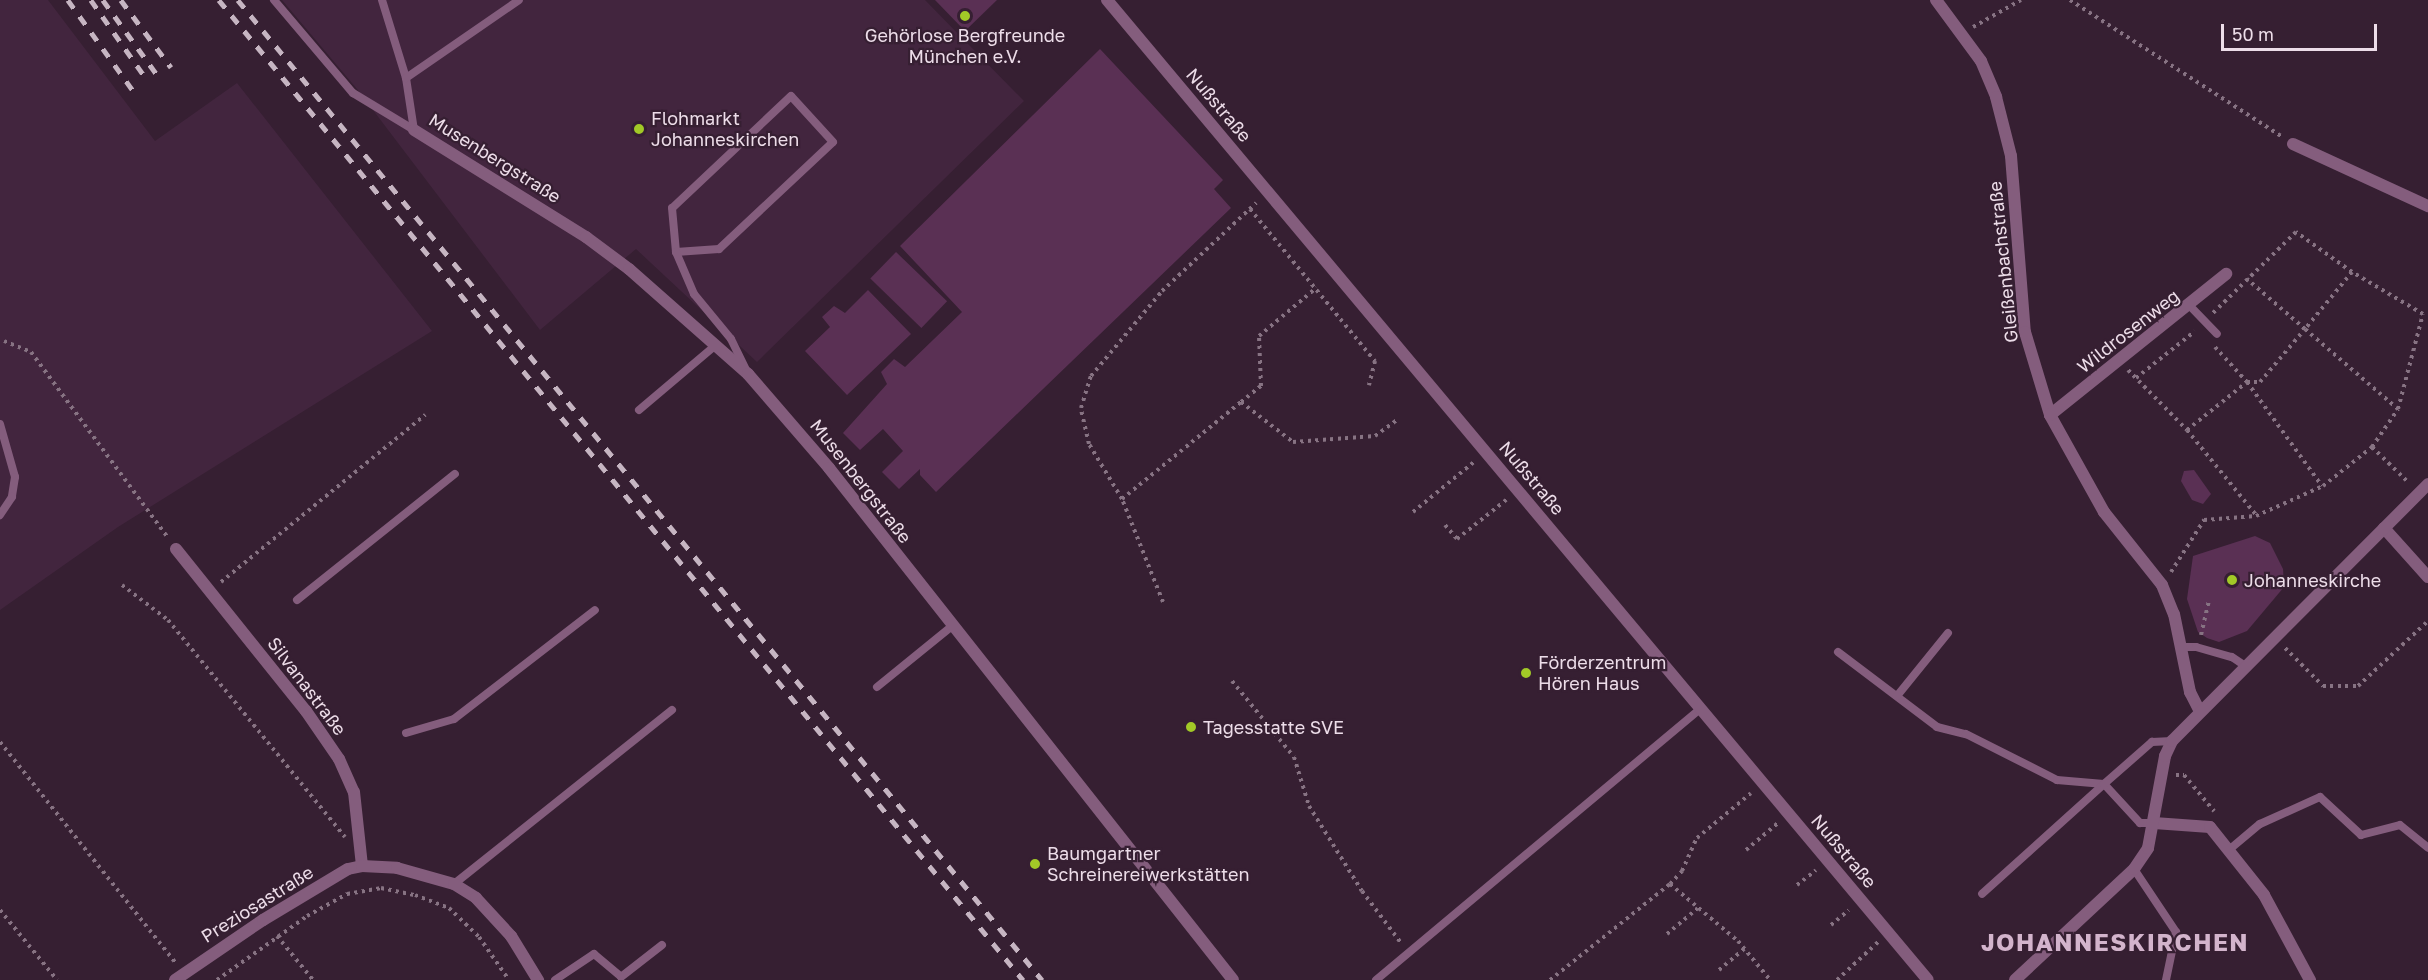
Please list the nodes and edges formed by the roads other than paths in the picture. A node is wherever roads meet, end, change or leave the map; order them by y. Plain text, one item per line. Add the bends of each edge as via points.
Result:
1 (274, 0) edge
2 (382, 0) edge
3 (1107, 0) edge
4 (1936, 0) edge
5 (514, 2) edge
6 (406, 78) junction
7 (414, 130) junction
8 (2293, 144) road end
9 (2428, 206) edge
10 (676, 252) junction
11 (2226, 274) road end
12 (2186, 308) junction
13 (2217, 334) dead end
14 (716, 345) junction
15 (748, 374) junction
16 (639, 410) dead end
17 (2050, 415) junction
18 (0, 424) edge
19 (455, 474) dead end
20 (2423, 489) edge
21 (0, 515) edge
22 (2384, 528) junction
23 (176, 549) road end
24 (2428, 577) edge
25 (297, 600) dead end
26 (595, 610) dead end
27 (952, 627) junction
28 (1948, 633) dead end
29 (2180, 647) junction
30 (1838, 652) dead end
31 (2247, 667) junction
32 (877, 687) dead end
33 (1897, 696) junction
34 (1701, 708) junction
35 (672, 710) dead end
36 (2200, 712) junction
37 (406, 733) dead end
38 (2172, 741) junction
39 (2104, 784) junction
40 (2154, 823) junction
41 (2228, 846) junction
42 (2428, 848) edge
43 (362, 866) junction
44 (2134, 869) junction
45 (454, 884) junction
46 (1982, 894) dead end
47 (662, 945) dead end
48 (179, 976) edge
49 (538, 980) edge
50 (555, 980) edge
51 (1233, 980) edge
52 (1376, 980) edge
53 (1928, 980) edge
54 (2015, 980) edge
55 (2166, 980) edge
56 (2310, 980) edge

1 - 7 lane via 353,93
2 - 6 lane, Musenbergstraße
3 - 34 street, Nußstraße
4 - 17 street, Gleißenbachstraße via 1981,61 1996,97 2011,156 2025,332
5 - 6 lane
6 - 7 lane, Musenbergstraße
7 - 14 street, Musenbergstraße via 586,237
8 - 9 street
10 - 10 lane via 719,249 833,142 791,96 672,208
10 - 15 lane via 694,294 731,339
11 - 12 street, Wildrosenweg
12 - 13 lane
12 - 17 street, Wildrosenweg
14 - 15 street, Musenbergstraße
14 - 16 lane
15 - 27 street, Musenbergstraße via 829,468
17 - 29 street, Gleißenbachstraße via 2104,512 2162,585 2174,614
18 - 21 lane via 15,477 12,496
19 - 25 lane
20 - 22 street
22 - 24 street
22 - 31 street
23 - 43 street, Silvanastraße via 339,759 354,792
26 - 37 lane via 454,719
27 - 32 lane
27 - 51 street, Musenbergstraße
28 - 33 lane
29 - 31 lane via 2196,646 2232,657
29 - 36 street, Gleißenbachstraße via 2192,698
30 - 33 lane
31 - 36 street
33 - 39 lane via 1937,727 1966,734 2057,780
34 - 52 lane
34 - 53 street, Nußstraße
35 - 45 lane
36 - 38 street
38 - 39 lane via 2152,742
38 - 40 street via 2164,756
39 - 40 lane via 2140,823
39 - 46 lane
40 - 41 street via 2210,827
40 - 44 street via 2148,848
41 - 42 lane via 2260,824 2320,797 2361,835 2400,825
41 - 56 street via 2264,895
43 - 45 street via 397,868
43 - 48 street, Preziosastraße via 348,869 263,920
44 - 54 street
44 - 55 lane via 2176,932
45 - 49 street via 476,898 511,936
47 - 50 lane via 621,977 594,954

